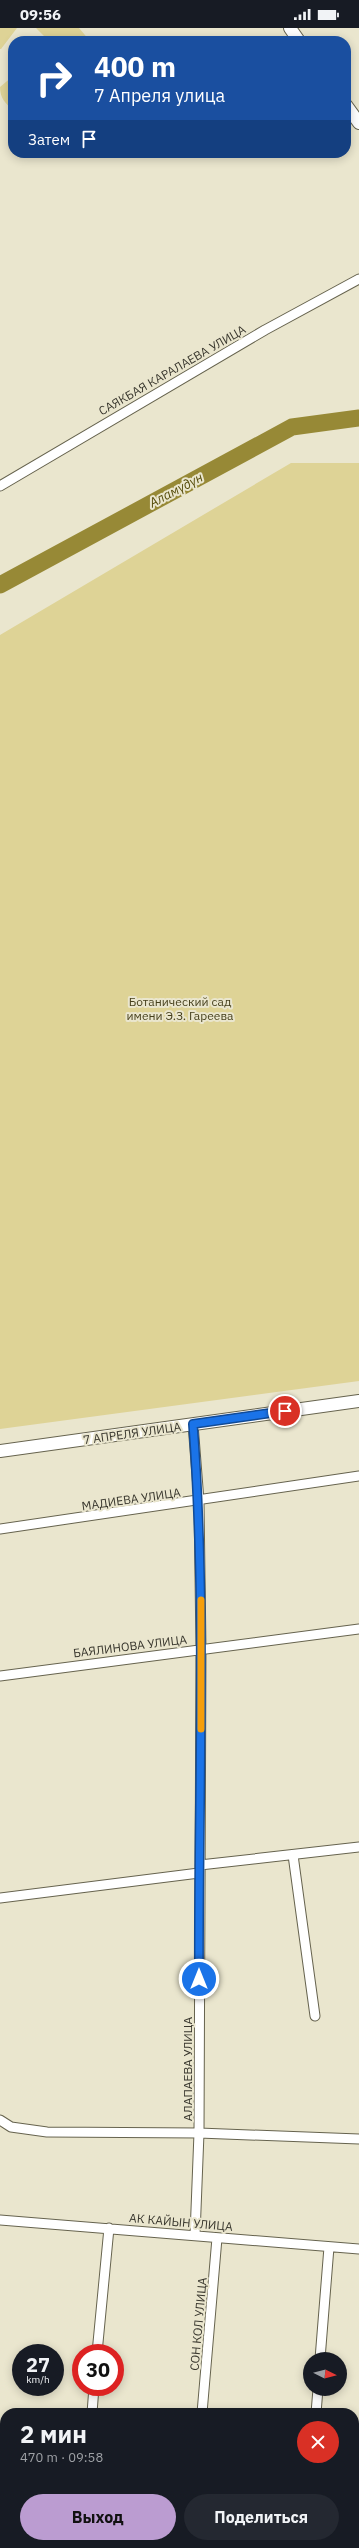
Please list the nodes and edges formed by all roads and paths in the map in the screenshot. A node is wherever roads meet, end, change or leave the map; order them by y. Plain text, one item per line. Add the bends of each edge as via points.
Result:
1 (351, 112) edge
2 (359, 123) edge
3 (359, 279) edge
4 (0, 486) edge
5 (359, 1401) edge
6 (193, 1424) junction
7 (0, 1451) edge
8 (359, 1476) edge
9 (199, 1501) junction
10 (0, 1529) edge
11 (359, 1629) edge
12 (202, 1649) junction
13 (0, 1676) edge
14 (359, 1847) edge
15 (293, 1855) junction
16 (200, 1870) junction
17 (0, 1898) edge
18 (315, 2016) dead end
19 (0, 2118) edge
20 (199, 2133) junction
21 (359, 2139) edge
22 (0, 2220) edge
23 (109, 2228) junction
24 (195, 2235) junction
25 (217, 2238) junction
26 (330, 2247) junction
27 (359, 2249) edge
28 (98, 2344) edge
29 (321, 2352) edge
30 (93, 2396) edge
31 (317, 2396) edge
32 (92, 2408) edge
33 (202, 2408) edge
34 (316, 2408) edge

1 - 2 main road
3 - 4 street, САЯКБАЯ КАРАЛАЕВА УЛИЦА via 265,330
5 - 6 main road, 7 АПРЕЛЯ УЛИЦА
6 - 7 main road, 7 АПРЕЛЯ УЛИЦА
6 - 9 street, АЛАПАЕВА УЛИЦА
8 - 9 street, МАДИЕВА УЛИЦА
9 - 10 street, МАДИЕВА УЛИЦА
9 - 12 street, АЛАПАЕВА УЛИЦА
11 - 12 street, БАЯЛИНОВА УЛИЦА
12 - 13 street, БАЯЛИНОВА УЛИЦА
12 - 16 street, АЛАПАЕВА УЛИЦА
14 - 15 street
15 - 16 street
15 - 18 street
16 - 17 street
16 - 20 street, АЛАПАЕВА УЛИЦА
19 - 20 street via 11,2127 47,2132
20 - 21 street
20 - 24 street, АЛАПАЕВА УЛИЦА
22 - 23 street, АК КАЙЫН УЛИЦА
23 - 24 street, АК КАЙЫН УЛИЦА
23 - 28 street
24 - 25 street, АК КАЙЫН УЛИЦА
25 - 26 street, АК КАЙЫН УЛИЦА
25 - 33 street, СОН КОЛ УЛИЦА
26 - 27 street, АК КАЙЫН УЛИЦА
26 - 29 street
30 - 32 street
31 - 34 street

